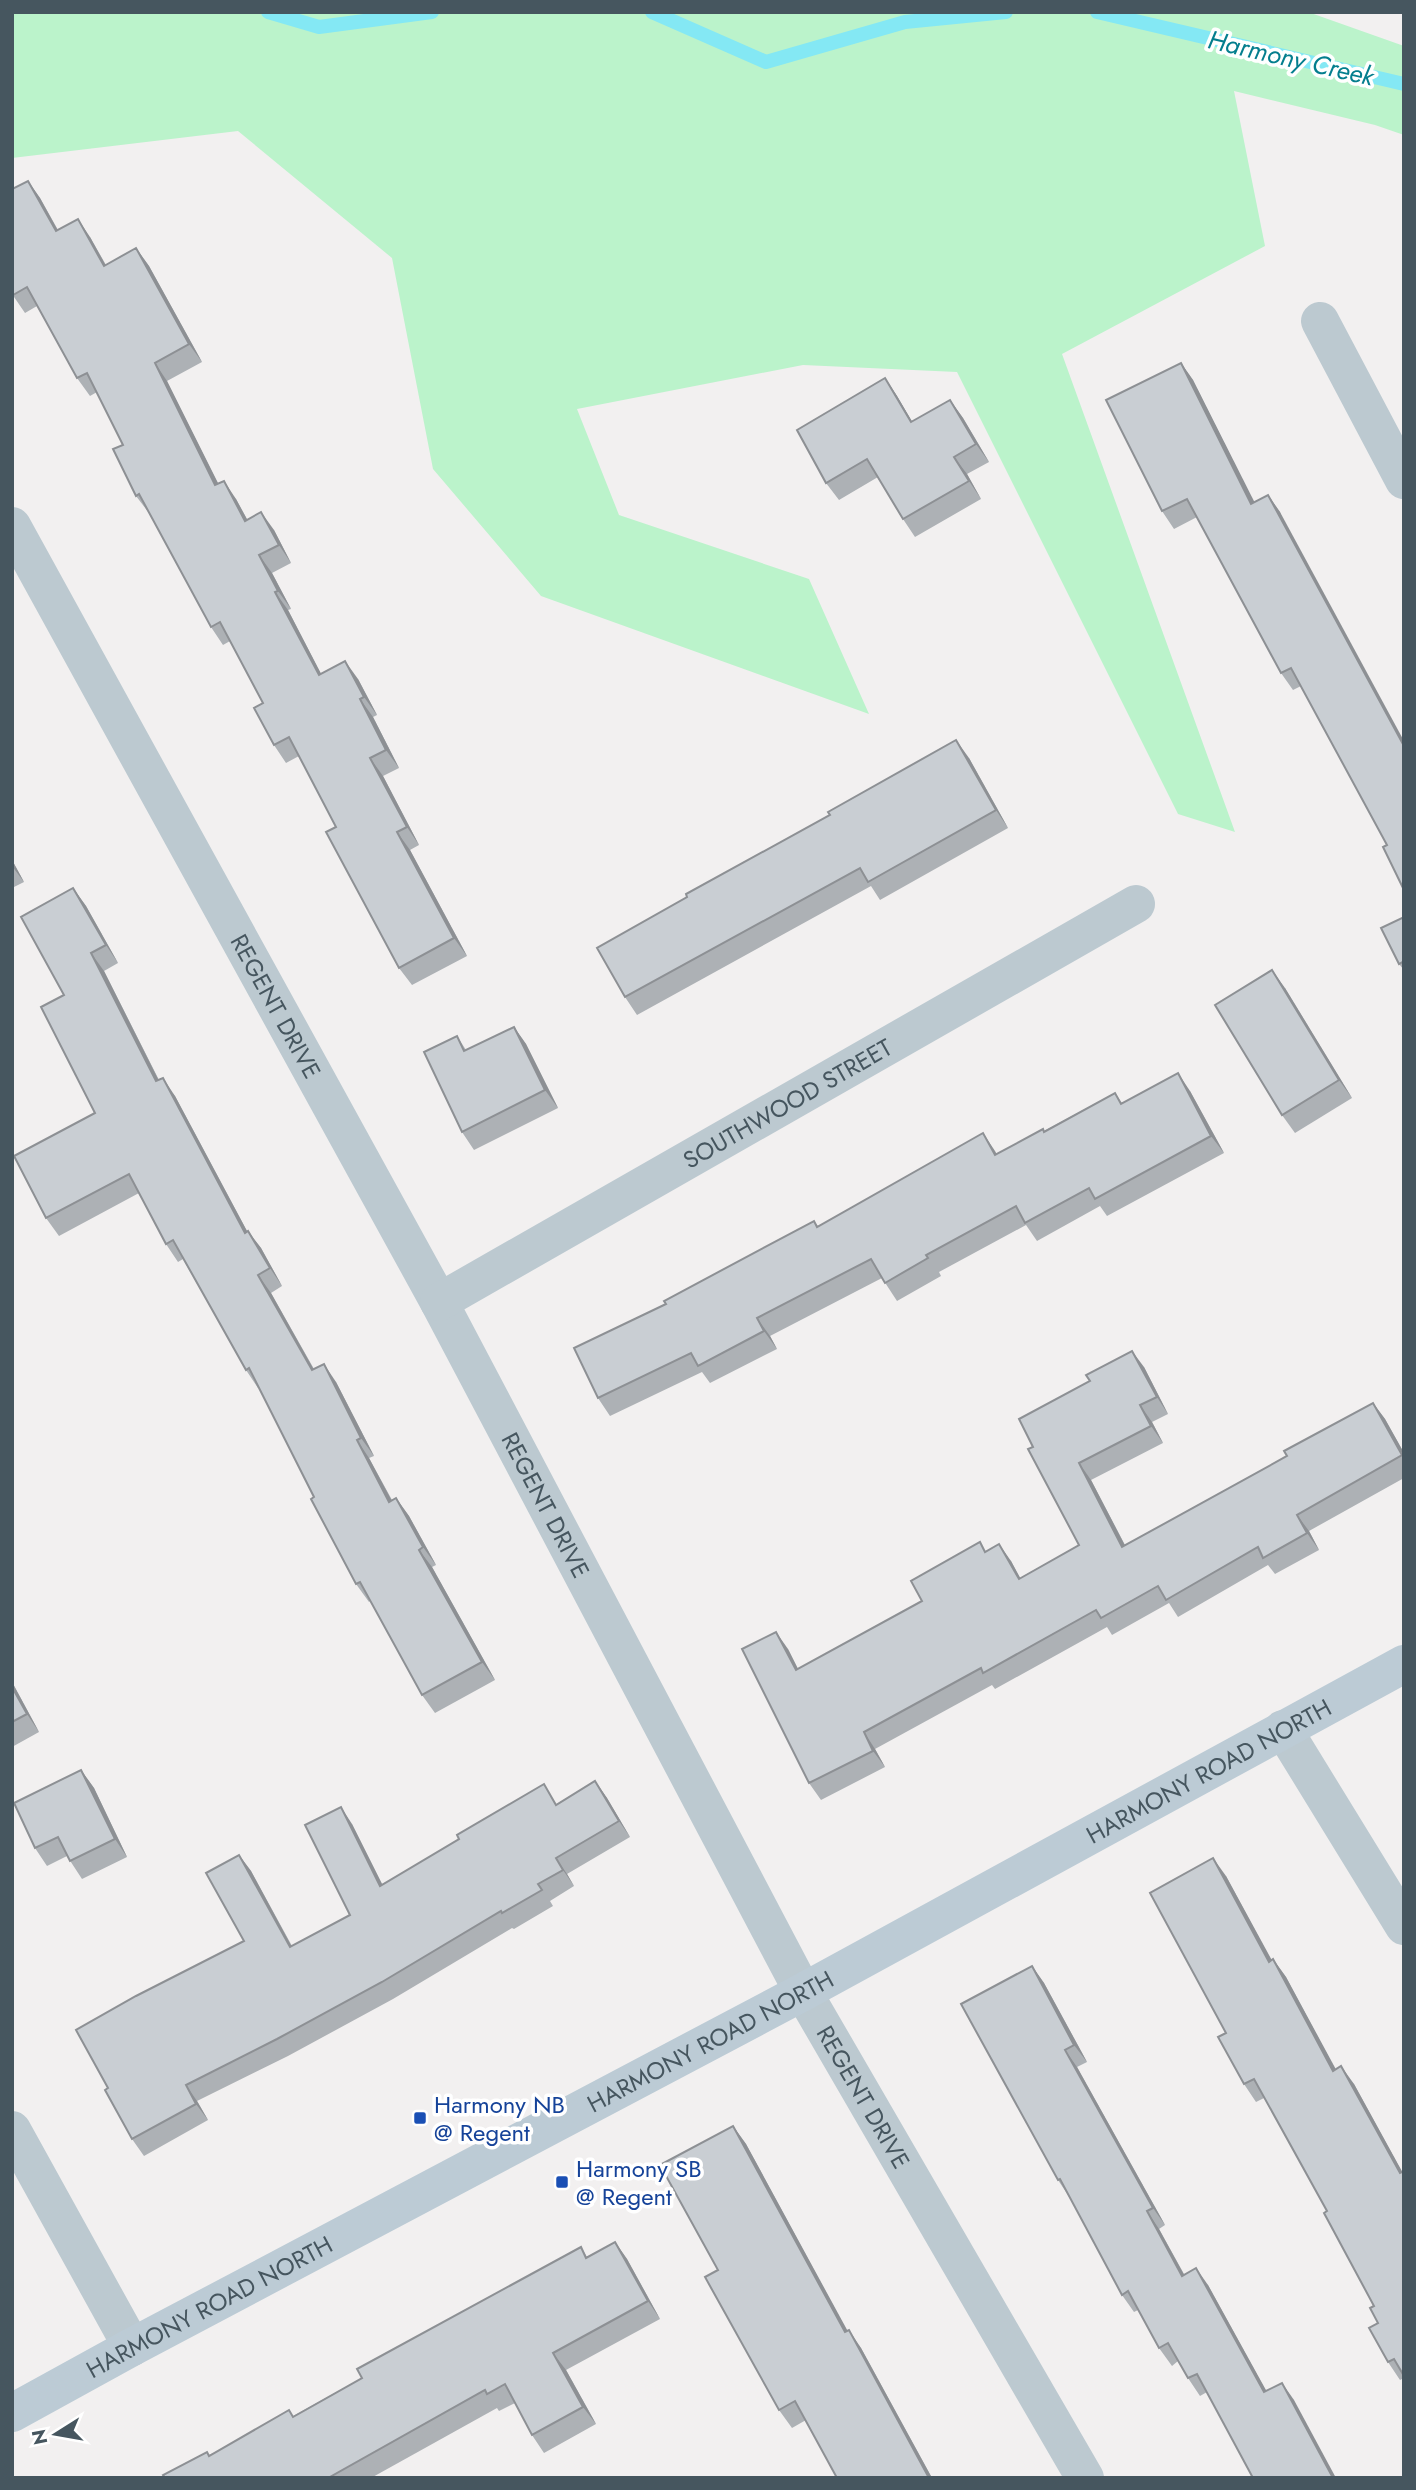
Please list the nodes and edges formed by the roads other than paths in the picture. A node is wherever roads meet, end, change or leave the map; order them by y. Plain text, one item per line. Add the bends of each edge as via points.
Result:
1 (1320, 321) dead end
2 (1404, 480) edge
3 (12, 526) edge
4 (1136, 904) dead end
5 (439, 1302) junction
6 (1404, 1664) edge
7 (1283, 1729) junction
8 (1404, 1926) edge
9 (803, 1992) junction
10 (12, 2130) edge
11 (132, 2347) junction
12 (12, 2413) edge
13 (1085, 2478) edge

1 - 2 street
3 - 5 street, REGENT DRIVE
4 - 5 street, SOUTHWOOD STREET
5 - 9 street, REGENT DRIVE
6 - 7 main road, HARMONY ROAD NORTH
7 - 8 street
7 - 9 main road, HARMONY ROAD NORTH
9 - 11 main road, HARMONY ROAD NORTH
9 - 13 street, REGENT DRIVE
10 - 11 street
11 - 12 main road, HARMONY ROAD NORTH

